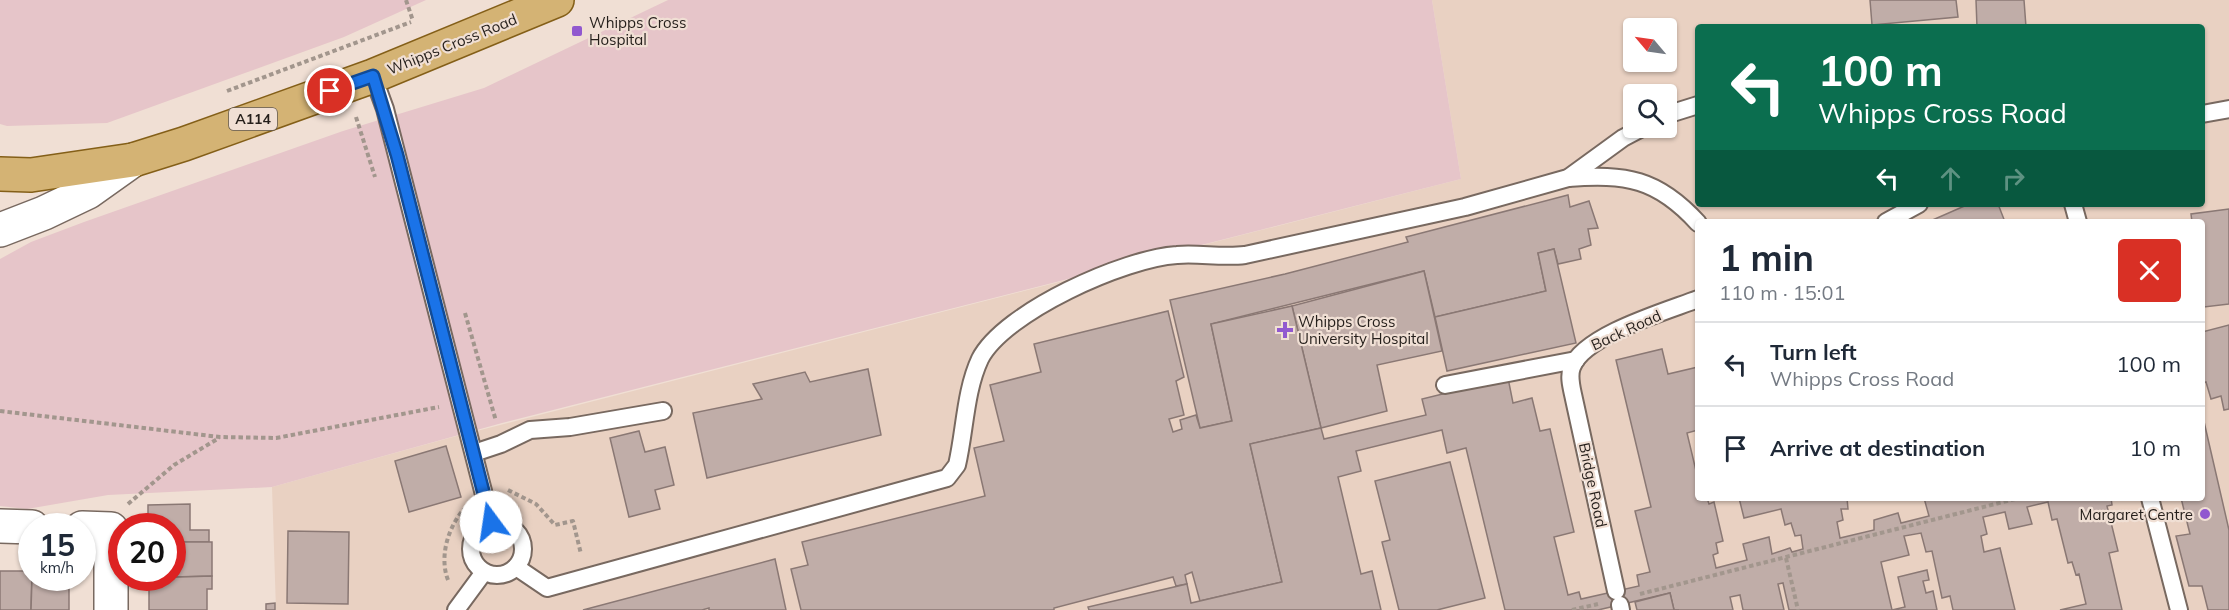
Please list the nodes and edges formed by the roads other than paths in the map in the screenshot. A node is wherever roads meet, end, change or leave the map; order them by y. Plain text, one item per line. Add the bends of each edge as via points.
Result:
1 (557, 0) edge
2 (373, 76) junction
3 (1695, 106) edge
4 (2229, 109) edge
5 (1677, 112) edge
6 (2205, 113) edge
7 (1623, 138) edge
8 (133, 160) junction
9 (0, 174) edge
10 (1568, 178) junction
11 (1914, 207) edge
12 (1892, 219) edge
13 (1695, 220) edge
14 (0, 230) edge
15 (1695, 300) edge
16 (1576, 360) junction
17 (1570, 379) joint
18 (1445, 385) dead end
19 (663, 411) dead end
20 (474, 453) junction
21 (2151, 501) edge
22 (491, 522) junction
23 (0, 526) edge
24 (18, 527) edge
25 (97, 529) edge
26 (516, 567) junction
27 (484, 572) junction
28 (1615, 602) edge
29 (459, 608) edge
30 (111, 610) edge
31 (2179, 610) edge

1 - 2 main road, Whipps Cross Road / A114
2 - 8 main road, Whipps Cross Road / A114
2 - 20 lane via 385,109
3 - 5 lane
4 - 6 lane
7 - 10 lane
8 - 9 main road, Whipps Cross Road / A114 via 31,175
8 - 14 street via 88,192
10 - 13 lane via 1606,176 1644,183 1669,196
10 - 26 lane via 1465,207 1245,255 1176,255 1149,260 1045,302 995,338 975,372 957,465 947,478 547,588
11 - 12 lane
15 - 16 lane, Back Road via 1599,339
16 - 17 lane, Back Road
16 - 18 lane
17 - 28 lane, Bridge Road
19 - 20 lane via 530,430
20 - 22 lane
21 - 31 lane
22 - 26 lane via 510,525 519,534 524,551
22 - 27 lane via 475,532 471,542 472,558
23 - 24 street
25 - 30 street
26 - 27 lane via 504,574
27 - 29 lane

